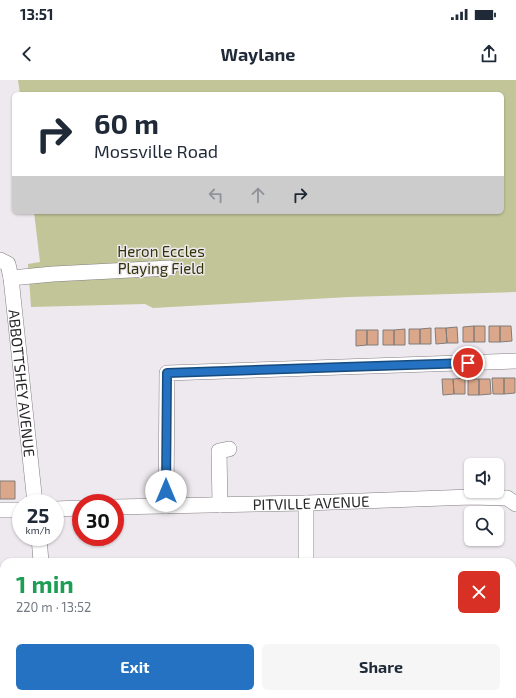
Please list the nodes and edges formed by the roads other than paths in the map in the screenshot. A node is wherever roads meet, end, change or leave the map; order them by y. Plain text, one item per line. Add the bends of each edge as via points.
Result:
1 (6, 268) edge
2 (170, 268) dead end
3 (516, 361) edge
4 (229, 449) dead end
5 (34, 494) edge
6 (513, 500) edge
7 (306, 503) junction
8 (220, 505) junction
9 (166, 506) junction
10 (124, 507) edge
11 (0, 510) edge
12 (12, 510) edge
13 (40, 546) edge
14 (41, 558) edge
15 (306, 558) edge

1 - 2 street via 53,274
1 - 5 street, ABBOTTSHEY AVENUE
3 - 9 street via 167,373
4 - 8 street via 219,451
6 - 7 street, PITVILLE AVENUE via 471,497
7 - 8 street, PITVILLE AVENUE
7 - 15 street
8 - 9 street, PITVILLE AVENUE
9 - 10 street, PITVILLE AVENUE
11 - 12 street
13 - 14 street

